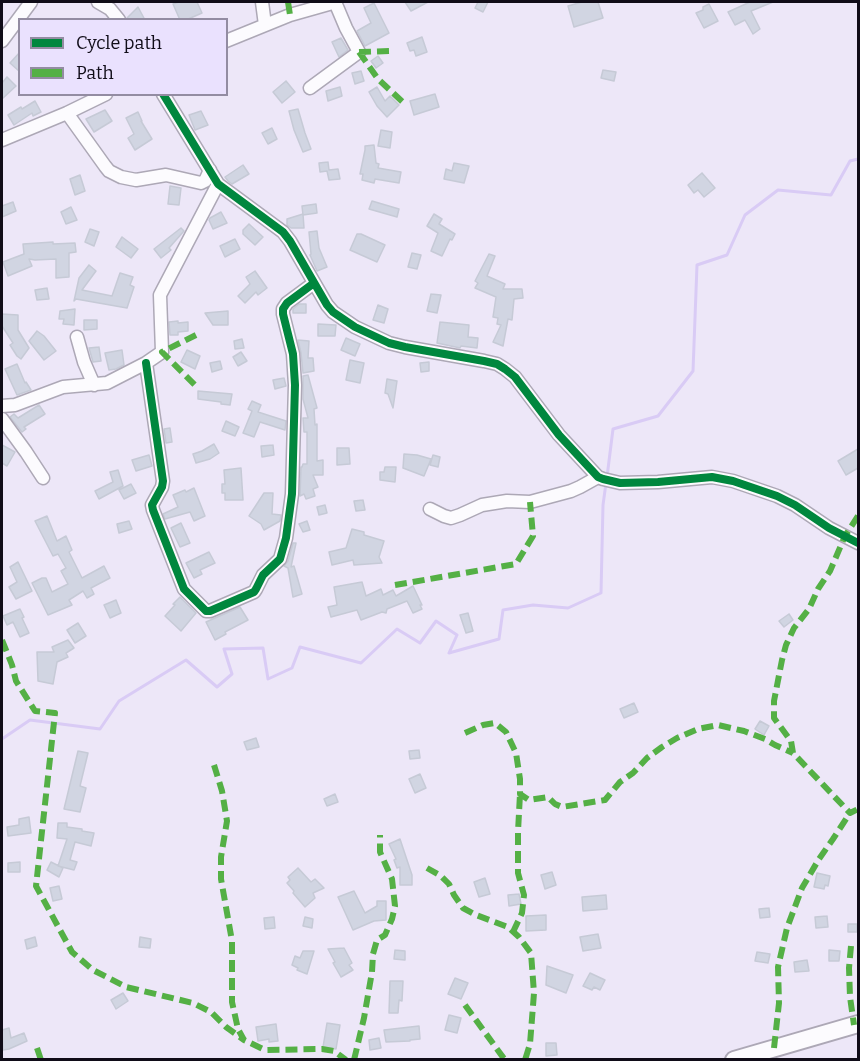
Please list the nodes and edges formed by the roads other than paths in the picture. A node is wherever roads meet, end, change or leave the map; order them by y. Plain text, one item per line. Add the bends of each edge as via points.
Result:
1 (31, 2) edge
2 (98, 2) edge
3 (262, 2) edge
4 (336, 2) edge
5 (317, 4) edge
6 (19, 18) edge
7 (117, 18) edge
8 (18, 19) edge
9 (265, 25) junction
10 (228, 40) edge
11 (2, 41) edge
12 (310, 88) dead end
13 (102, 96) edge
14 (164, 96) edge
15 (67, 113) junction
16 (2, 140) edge
17 (210, 170) junction
18 (218, 184) junction
19 (314, 283) junction
20 (77, 337) dead end
21 (146, 363) junction
22 (94, 385) junction
23 (2, 406) edge
24 (2, 419) edge
25 (598, 477) junction
26 (43, 478) dead end
27 (430, 508) dead end
28 (858, 543) edge
29 (858, 1024) edge
30 (734, 1059) edge

1 - 6 street
2 - 7 street
3 - 9 street
4 - 5 street
4 - 12 street via 359,52
5 - 9 street
8 - 11 street
9 - 10 street
13 - 15 street
14 - 17 street
15 - 16 street
15 - 17 street via 109,171 121,177 136,180 166,175 201,183
17 - 18 street
18 - 19 street via 283,232
18 - 21 street via 160,295 162,352
19 - 21 street via 287,303 282,314 293,354 295,385 292,494 280,559 263,575 254,592 215,610 206,611 184,589 153,510 163,481
19 - 25 street via 333,312 374,337 505,369
20 - 22 street
21 - 22 street via 107,383
22 - 23 street via 63,387
24 - 26 street
25 - 27 street via 571,491 530,502 482,505 451,518
25 - 28 street via 620,483 712,477 733,481 777,496
29 - 30 main road

